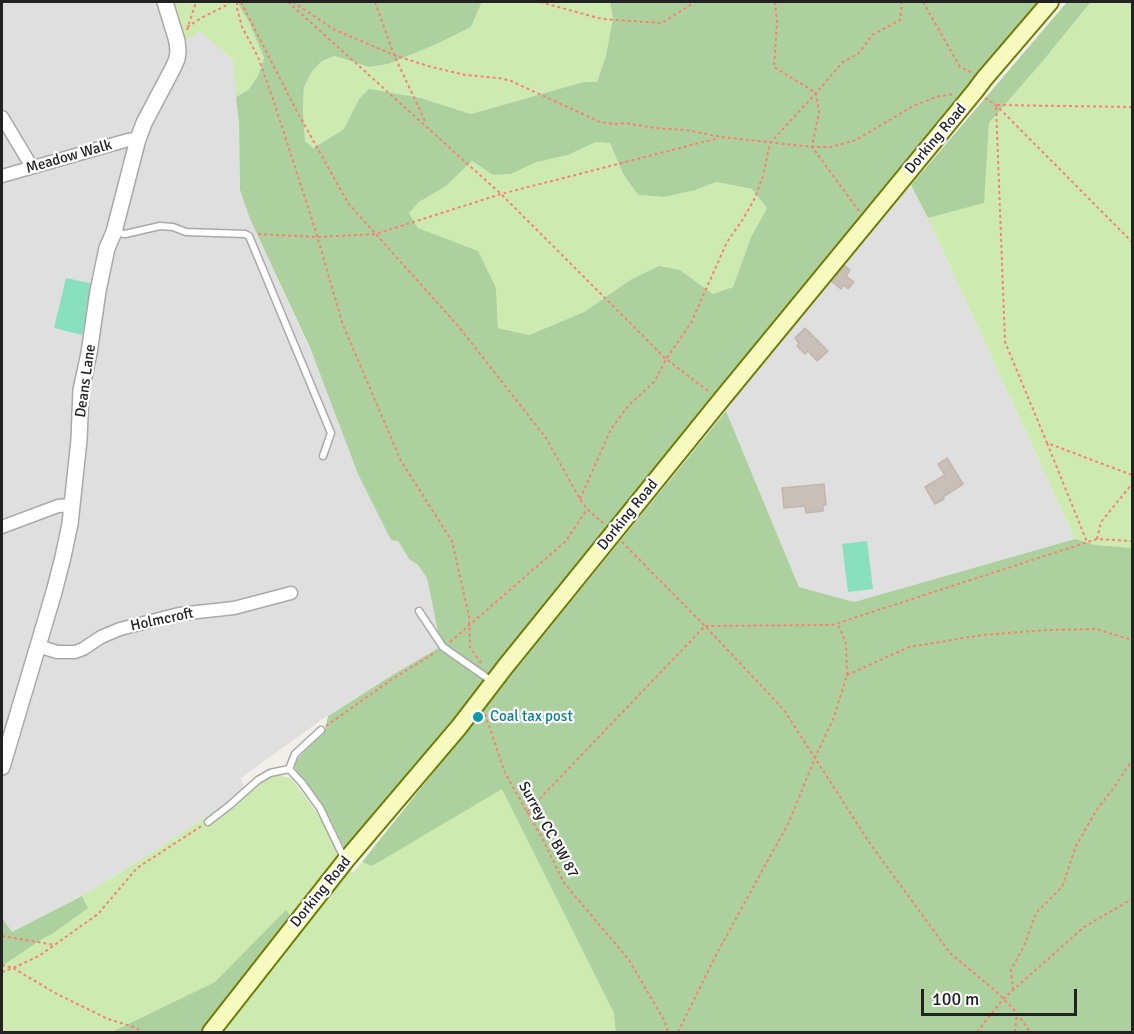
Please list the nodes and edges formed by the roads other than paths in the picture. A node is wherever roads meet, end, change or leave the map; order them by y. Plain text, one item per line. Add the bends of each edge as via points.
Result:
1 (165, 2) edge
2 (1050, 2) edge
3 (2, 117) edge
4 (138, 139) junction
5 (32, 167) junction
6 (2, 176) edge
7 (114, 232) junction
8 (323, 456) dead end
9 (73, 505) junction
10 (2, 527) edge
11 (291, 593) dead end
12 (419, 611) dead end
13 (38, 646) junction
14 (494, 682) junction
15 (321, 730) road end
16 (4, 752) edge
17 (2, 767) edge
18 (289, 769) junction
19 (208, 822) road end
20 (346, 860) junction
21 (211, 1032) edge

1 - 4 street, Deans Lane via 178,51
2 - 14 main road, Dorking Road
3 - 5 street
4 - 5 street, Meadow Walk
4 - 7 street, Deans Lane
5 - 6 street, Meadow Walk
7 - 8 lane via 125,234 160,226 186,232 247,234 251,238 331,433
7 - 9 street, Deans Lane via 102,270 81,390
9 - 10 street via 58,506
9 - 13 street, Deans Lane
11 - 13 street, Holmcroft via 120,629 75,652
12 - 14 lane via 443,647
13 - 16 street, Deans Lane
14 - 20 main road, Dorking Road
15 - 18 lane via 295,754
16 - 17 street, Deans Lane
18 - 19 lane via 258,780
18 - 20 lane via 320,808
20 - 21 main road, Dorking Road

